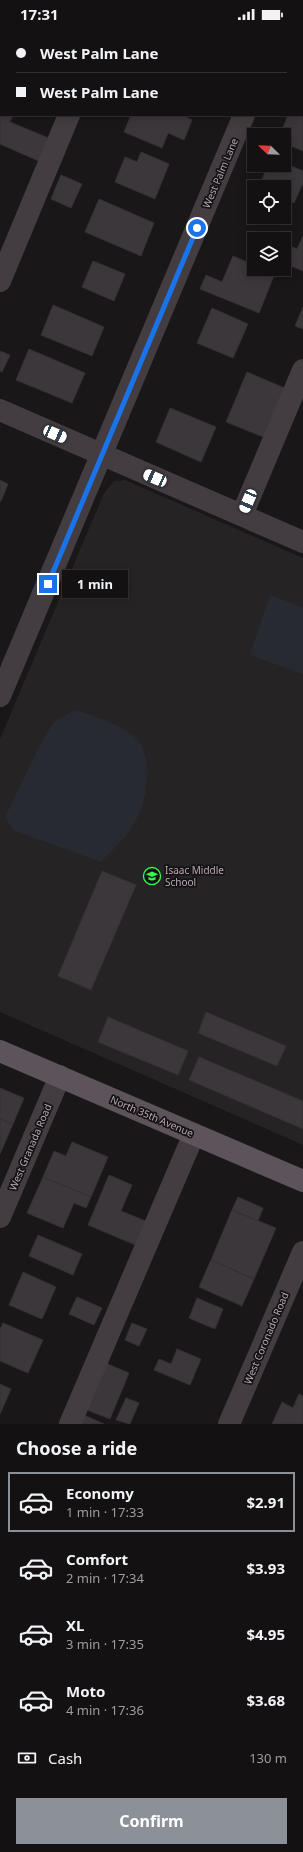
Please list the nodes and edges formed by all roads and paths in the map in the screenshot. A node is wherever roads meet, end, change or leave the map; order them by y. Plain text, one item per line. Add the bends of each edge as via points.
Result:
1 (69, 116) edge
2 (244, 116) edge
3 (0, 281) edge
4 (303, 370) edge
5 (0, 410) edge
6 (103, 455) junction
7 (242, 515) junction
8 (303, 542) edge
9 (0, 696) edge
10 (0, 1051) edge
11 (60, 1076) junction
12 (194, 1134) junction
13 (303, 1181) edge
14 (0, 1217) edge
15 (303, 1252) edge
16 (70, 1424) edge
17 (229, 1424) edge

1 - 3 street
2 - 6 street, West Palm Lane
4 - 7 street
5 - 6 street
6 - 7 street
6 - 9 street, West Palm Lane
7 - 8 street
10 - 11 main road, North 35th Avenue
11 - 12 main road, North 35th Avenue
11 - 14 street, West Granada Road
12 - 13 main road, North 35th Avenue
12 - 16 street
15 - 17 street, West Coronado Road

